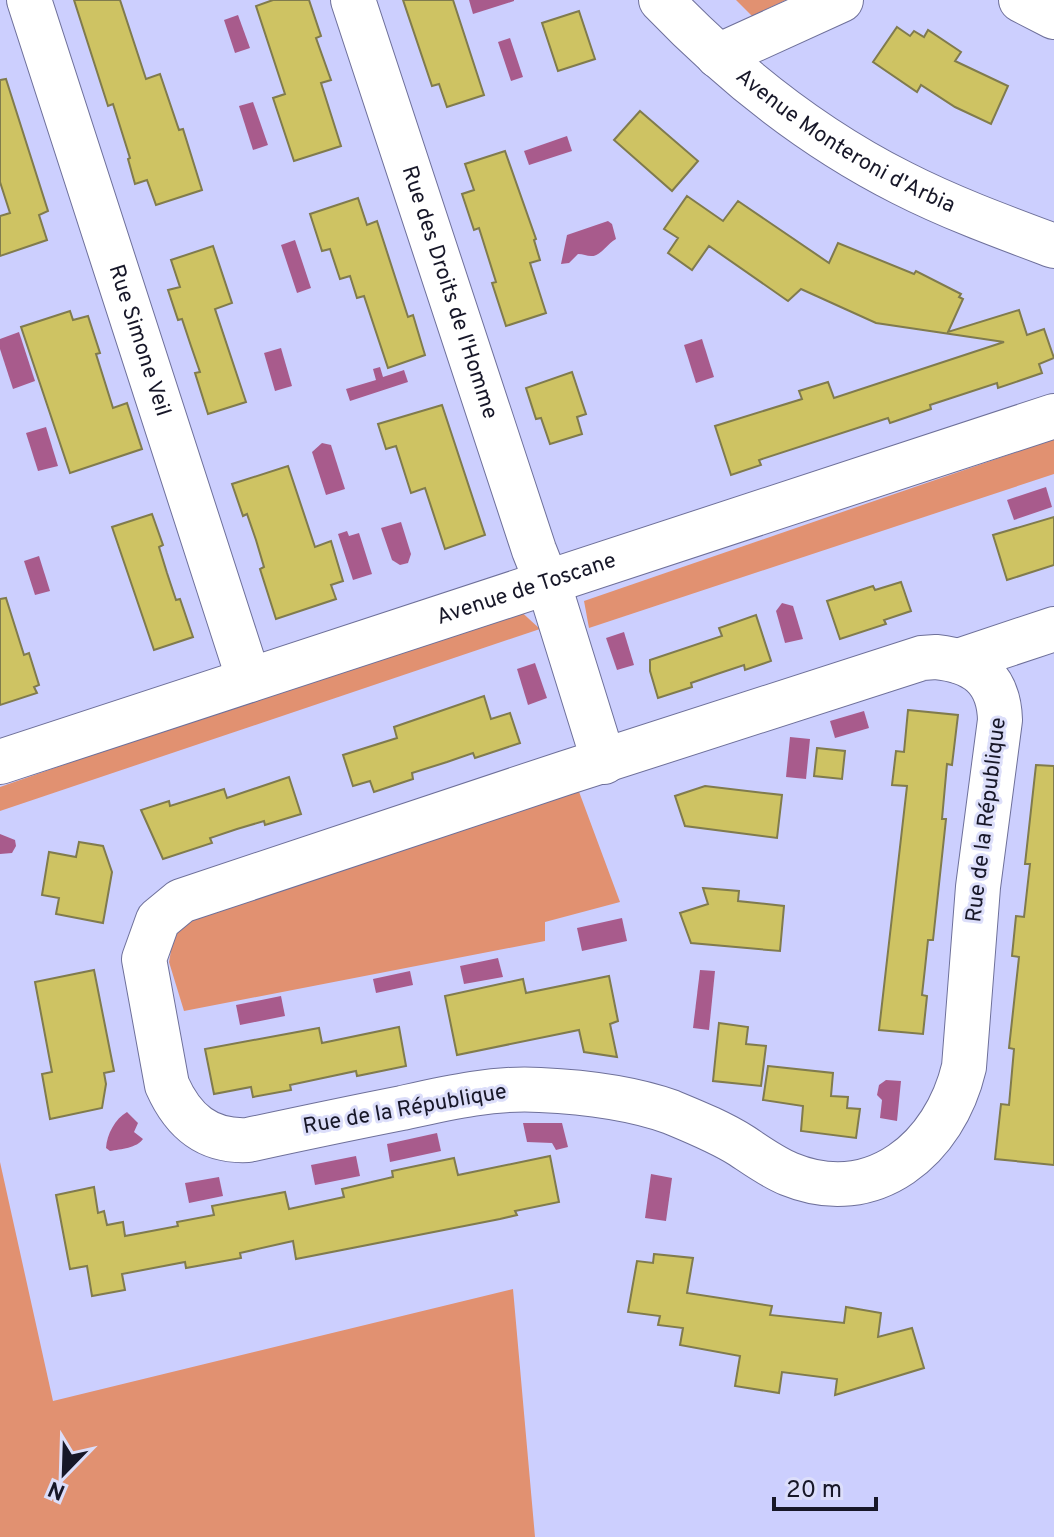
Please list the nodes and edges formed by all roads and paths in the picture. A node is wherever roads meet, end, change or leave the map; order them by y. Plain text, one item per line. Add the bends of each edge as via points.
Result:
1 (29, 0) edge
2 (353, 0) edge
3 (661, 0) edge
4 (841, 0) edge
5 (1021, 0) edge
6 (1054, 17) edge
7 (718, 56) junction
8 (1054, 246) edge
9 (1054, 416) edge
10 (547, 583) junction
11 (1054, 629) edge
12 (958, 661) junction
13 (249, 680) junction
14 (0, 762) edge
15 (604, 762) junction

1 - 13 street, Rue Simone Veil
2 - 10 street, Rue des Droits de l'Homme
3 - 7 street, Avenue Monteroni d'Arbia
4 - 7 street
5 - 6 street
7 - 8 street, Avenue Monteroni d'Arbia via 850,154 959,210
9 - 10 street, Avenue de Toscane
10 - 13 street, Avenue de Toscane
10 - 15 street
11 - 12 street
12 - 15 street, Rue de la République via 922,658
12 - 15 street, Rue de la République via 990,681 1000,704 964,1067 943,1123 915,1156 896,1168 854,1182 811,1180 774,1167 712,1130 667,1111 609,1096 535,1089 455,1097 248,1140 217,1138 190,1123 167,1085 145,972 152,933 169,908 195,894
13 - 14 street, Avenue de Toscane

